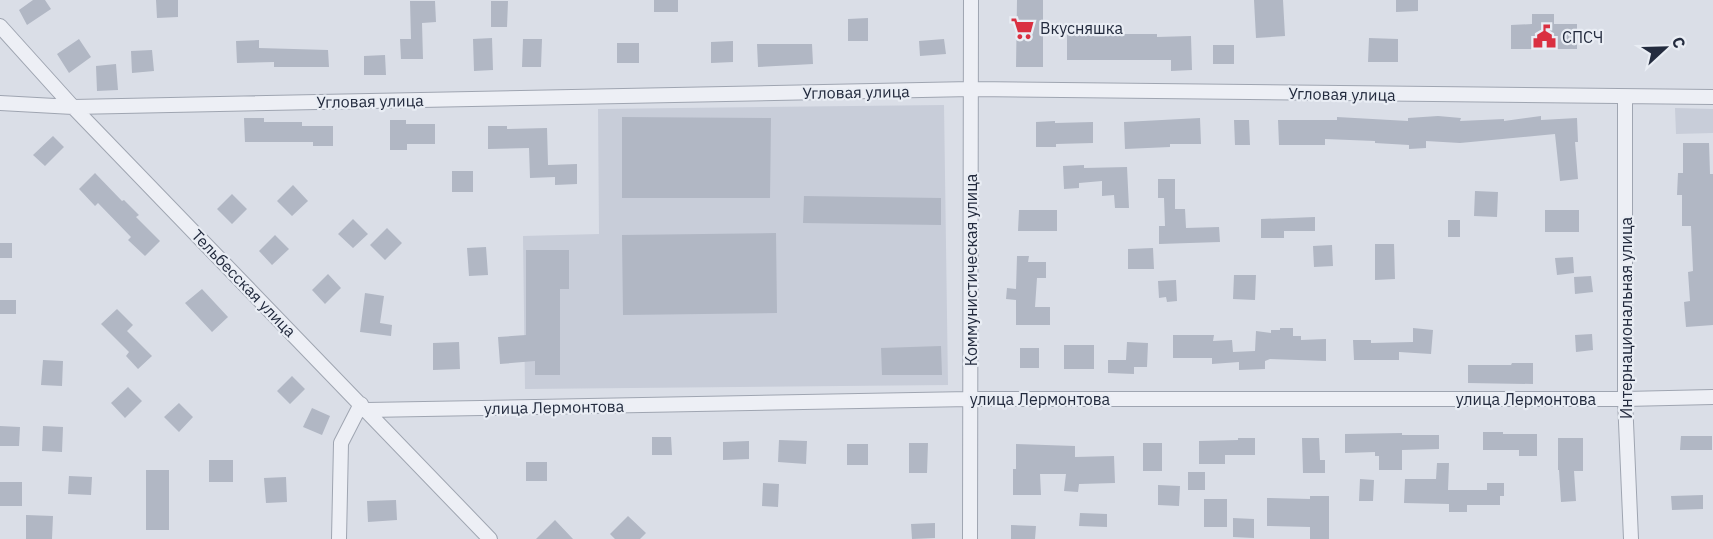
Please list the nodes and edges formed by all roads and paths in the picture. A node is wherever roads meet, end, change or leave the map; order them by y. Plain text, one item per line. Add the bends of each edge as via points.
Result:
1 (971, 0) edge
2 (0, 26) edge
3 (971, 89) junction
4 (1625, 97) junction
5 (1713, 97) edge
6 (0, 103) edge
7 (72, 107) junction
8 (1713, 398) edge
9 (970, 399) junction
10 (1625, 399) junction
11 (364, 407) junction
12 (339, 539) edge
13 (490, 539) edge
14 (970, 539) edge
15 (1631, 539) edge

1 - 3 street, Коммунистическая улица
2 - 7 street, Тельбесская улица
3 - 4 street, Угловая улица
3 - 7 street, Угловая улица
3 - 9 street, Коммунистическая улица
4 - 5 street, Угловая улица
4 - 10 street, Интернациональная улица
6 - 7 street, Угловая улица
7 - 11 street, Тельбесская улица
8 - 10 street, улица Лермонтова
9 - 10 street, улица Лермонтова
9 - 11 street, улица Лермонтова
9 - 14 street, Коммунистическая улица
10 - 15 street, Интернациональная улица
11 - 12 street via 341,443
11 - 13 street, Тельбесская улица

